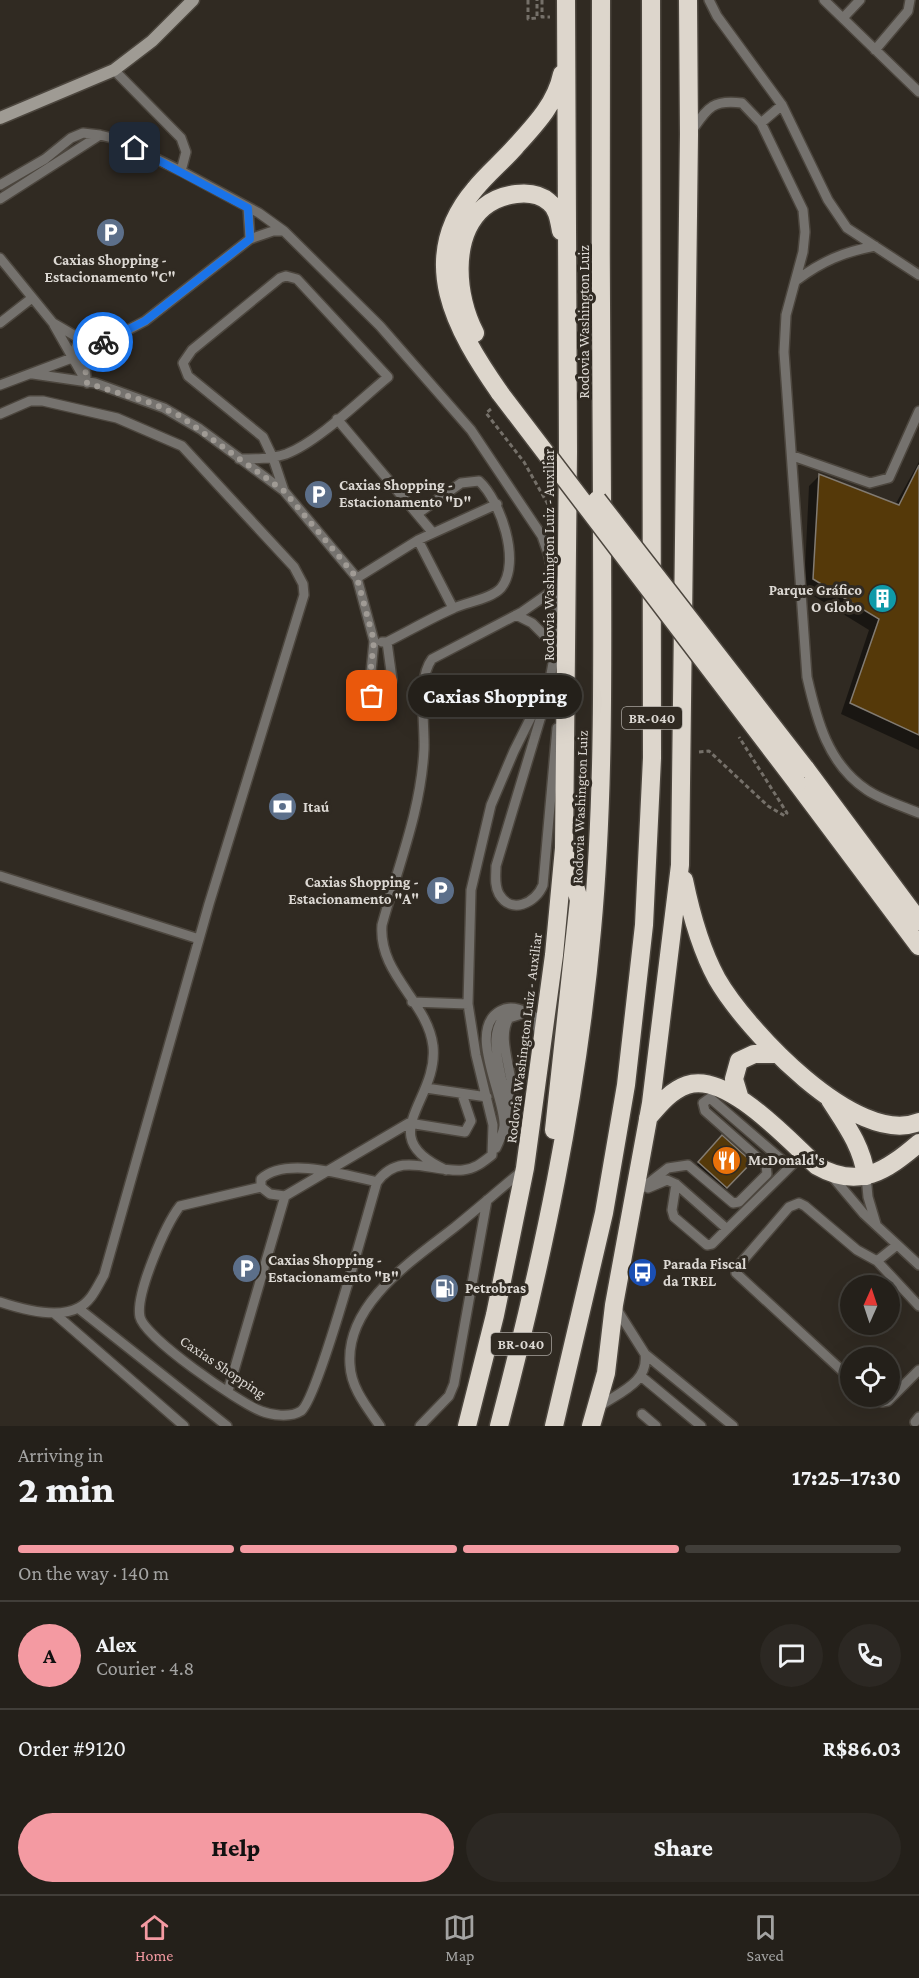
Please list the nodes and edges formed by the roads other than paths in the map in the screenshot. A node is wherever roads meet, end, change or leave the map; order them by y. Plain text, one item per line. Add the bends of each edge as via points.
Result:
1 (193, 0) edge
2 (567, 0) edge
3 (601, 0) edge
4 (651, 0) edge
5 (688, 0) edge
6 (709, 0) edge
7 (824, 0) edge
8 (860, 0) edge
9 (910, 0) edge
10 (843, 18) junction
11 (567, 48) junction
12 (875, 50) junction
13 (114, 70) junction
14 (919, 92) edge
15 (782, 105) junction
16 (0, 118) edge
17 (761, 123) junction
18 (83, 133) junction
19 (689, 134) junction
20 (100, 135) junction
21 (89, 142) junction
22 (181, 171) junction
23 (22, 178) junction
24 (0, 185) edge
25 (0, 198) edge
26 (248, 208) junction
27 (284, 231) junction
28 (250, 239) junction
29 (875, 246) junction
30 (0, 258) edge
31 (566, 262) junction
32 (919, 275) edge
33 (797, 280) junction
34 (32, 298) junction
35 (0, 323) edge
36 (53, 324) junction
37 (79, 340) junction
38 (89, 344) junction
39 (72, 358) junction
40 (33, 374) junction
41 (87, 383) junction
42 (0, 385) edge
43 (499, 395) junction
44 (919, 411) edge
45 (0, 414) edge
46 (337, 419) junction
47 (793, 456) junction
48 (273, 458) junction
49 (239, 459) junction
50 (284, 491) junction
51 (496, 504) junction
52 (417, 514) junction
53 (433, 533) junction
54 (418, 540) junction
55 (357, 578) junction
56 (555, 589) junction
57 (453, 608) junction
58 (516, 615) junction
59 (566, 621) junction
60 (374, 641) junction
61 (387, 642) junction
62 (556, 647) junction
63 (544, 699) junction
64 (801, 776) junction
65 (919, 813) edge
66 (564, 848) junction
67 (680, 865) junction
68 (0, 876) edge
69 (919, 921) edge
70 (199, 939) junction
71 (919, 946) edge
72 (412, 1002) junction
73 (468, 1004) junction
74 (528, 1012) junction
75 (776, 1054) junction
76 (540, 1060) junction
77 (426, 1088) junction
78 (462, 1094) junction
79 (487, 1097) junction
80 (829, 1097) junction
81 (740, 1099) junction
82 (648, 1118) junction
83 (919, 1122) edge
84 (409, 1123) junction
85 (501, 1138) junction
86 (919, 1143) edge
87 (803, 1154) junction
88 (492, 1155) junction
89 (789, 1166) junction
90 (525, 1168) junction
91 (446, 1170) junction
92 (324, 1171) junction
93 (829, 1173) junction
94 (866, 1176) junction
95 (377, 1182) junction
96 (676, 1184) junction
97 (261, 1187) junction
98 (635, 1194) junction
99 (285, 1196) junction
100 (488, 1200) junction
101 (877, 1226) junction
102 (727, 1229) junction
103 (897, 1245) junction
104 (540, 1261) junction
105 (877, 1261) junction
106 (919, 1265) edge
107 (0, 1302) edge
108 (614, 1305) junction
109 (919, 1306) edge
110 (78, 1308) junction
111 (54, 1313) junction
112 (645, 1354) junction
113 (840, 1369) edge
114 (919, 1370) edge
115 (642, 1377) junction
116 (900, 1389) edge
117 (228, 1392) junction
118 (642, 1414) dead end
119 (593, 1417) edge
120 (184, 1426) edge
121 (227, 1426) edge
122 (380, 1426) edge
123 (420, 1426) edge
124 (467, 1426) edge
125 (499, 1426) edge
126 (554, 1426) edge
127 (656, 1426) edge
128 (701, 1426) edge
129 (733, 1426) edge

1 - 13 main road via 152,41
2 - 11 highway, Rodovia Washington Luiz - Auxiliar
3 - 104 highway, Rodovia Washington Luiz / BR-040 via 603,381 598,847 592,933 572,1089
4 - 126 highway, BR-040 via 652,758 644,925 626,1085 604,1213
5 - 19 highway
6 - 15 lane
7 - 10 lane
8 - 10 lane
9 - 12 lane via 908,10
10 - 12 lane
11 - 31 highway, Rodovia Washington Luiz - Auxiliar
11 - 43 highway via 558,92 537,122 474,190 450,232 446,277 456,321
12 - 14 lane
13 - 16 main road
13 - 22 lane via 181,138 186,152
15 - 17 lane
15 - 29 lane via 828,200 848,228
17 - 19 lane via 742,103 725,101 710,106
17 - 33 lane via 803,210 806,232
18 - 20 lane
18 - 21 lane
18 - 23 lane
19 - 67 highway
20 - 21 lane
20 - 22 lane
21 - 23 lane
22 - 26 lane
23 - 24 lane
23 - 25 lane
26 - 27 lane
26 - 28 lane
27 - 28 lane
27 - 56 lane via 380,326 471,430 536,524 549,556
28 - 38 lane via 145,321 105,342
29 - 32 lane
29 - 33 lane via 847,251 818,264
30 - 34 lane
31 - 43 highway via 558,214 541,197 519,194 499,198 472,222 459,270 462,298
31 - 59 highway, Rodovia Washington Luiz - Auxiliar
33 - 47 lane via 786,315 784,352
34 - 35 lane
34 - 36 lane
36 - 37 lane
36 - 39 lane
37 - 38 lane
37 - 39 lane
38 - 41 lane via 84,359
39 - 40 lane
39 - 41 lane
40 - 41 lane
40 - 42 lane
41 - 49 lane via 164,408
43 - 64 highway, bridge
44 - 47 lane via 889,478 870,483
45 - 70 lane via 30,401 42,401 117,418 182,446 294,567 303,584 302,606
46 - 48 lane via 289,453
46 - 48 lane via 388,377 317,297 297,279 285,276 186,356 183,363 188,376 263,437
46 - 52 lane
47 - 65 lane via 799,589 807,677 815,712 831,752 848,776 869,792
48 - 49 lane
48 - 50 lane
49 - 50 lane
50 - 55 lane
51 - 52 lane via 479,481 469,480
51 - 53 lane
51 - 57 lane via 508,537 504,582 492,594
52 - 53 lane
53 - 54 lane
54 - 55 lane
54 - 57 lane
55 - 60 lane
56 - 58 lane
56 - 62 lane
57 - 61 lane
58 - 62 lane via 538,627
58 - 72 lane via 432,659 424,671 421,784 381,939
59 - 63 lane via 543,885 530,903 519,904 504,900 498,893 496,866
59 - 66 highway, Rodovia Washington Luiz - Auxiliar
60 - 61 lane
60 - 61 lane via 369,692 378,699 389,693 392,686
62 - 63 lane
63 - 73 lane via 501,780 476,861 471,890
64 - 69 highway
64 - 71 highway
66 - 76 highway, Rodovia Washington Luiz - Auxiliar
66 - 104 highway via 579,900
67 - 75 highway via 696,931 717,979 737,1011
67 - 82 highway
68 - 70 lane
70 - 110 lane via 104,1275 93,1294
72 - 73 lane
72 - 77 lane via 433,1044
73 - 79 lane
74 - 76 lane via 535,1017 540,1036
74 - 85 lane via 515,1015 506,1024 514,1099 511,1119
74 - 85 lane via 502,1009 494,1015 488,1034 504,1125
75 - 80 highway
75 - 81 highway via 754,1053 739,1061 734,1079
76 - 90 highway, Rodovia Washington Luiz - Auxiliar
77 - 78 lane
77 - 84 lane
78 - 79 lane
78 - 84 lane via 471,1121 465,1131
79 - 88 lane via 493,1125
80 - 83 highway via 878,1124 904,1126
80 - 94 highway via 855,1140
81 - 82 highway via 720,1087 697,1083 676,1090
81 - 87 highway
82 - 98 highway
84 - 91 lane via 410,1140 416,1151
84 - 92 lane
85 - 88 lane
86 - 94 highway via 894,1163
87 - 89 lane
87 - 93 highway
88 - 91 lane via 465,1170
89 - 98 lane via 710,1098 703,1103 705,1111 766,1165 767,1174 739,1202 728,1201 688,1166 668,1168
89 - 102 lane
90 - 100 lane
90 - 124 highway, Rodovia Washington Luiz - Auxiliar
91 - 95 lane via 404,1164 392,1168
92 - 95 lane
92 - 97 lane via 279,1168 261,1179
92 - 99 lane
93 - 94 highway via 850,1178
93 - 101 lane
94 - 101 lane
95 - 117 lane, Caxias Shopping via 308,1404 301,1411 284,1415 262,1412
96 - 98 lane via 667,1180
96 - 102 lane
96 - 102 lane via 674,1217 707,1245
97 - 99 lane via 270,1194
97 - 117 lane, Caxias Shopping via 180,1206 163,1233 141,1300 140,1316 147,1331
98 - 108 highway
99 - 117 lane
100 - 122 lane via 398,1273 357,1326 351,1347 352,1381
100 - 123 lane via 454,1384 449,1396
101 - 103 lane
103 - 105 lane
103 - 106 lane
104 - 125 highway, Rodovia Washington Luiz / BR-040
105 - 109 lane
105 - 113 lane via 857,1250 799,1203 789,1207 736,1269 738,1277
107 - 111 lane
108 - 112 lane
108 - 119 highway via 606,1373
110 - 111 lane
110 - 121 lane
111 - 120 lane
112 - 115 lane via 647,1366
112 - 129 lane
114 - 116 lane
115 - 119 lane
115 - 128 lane
118 - 127 lane

